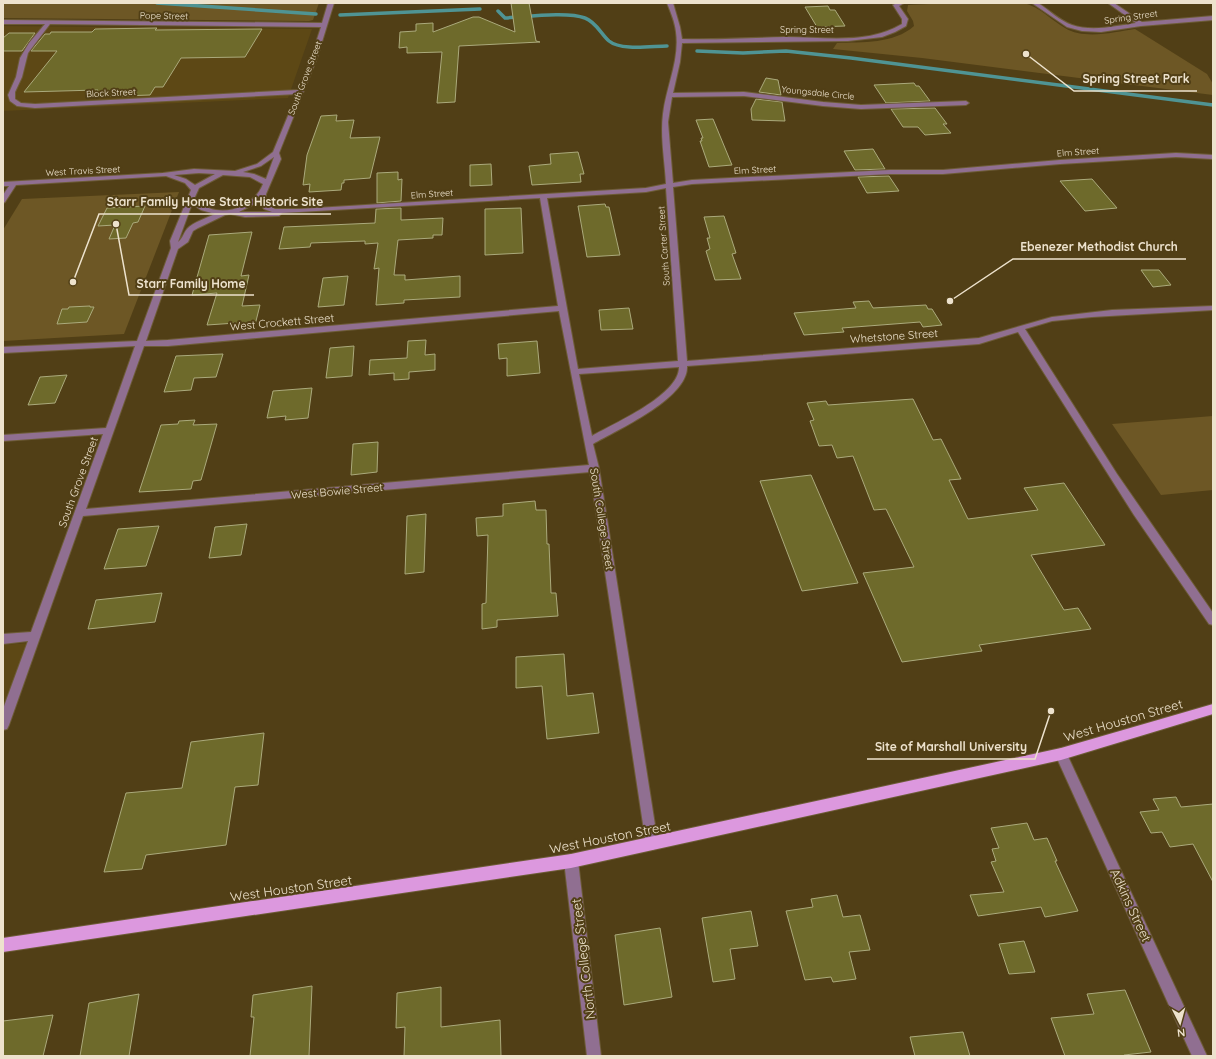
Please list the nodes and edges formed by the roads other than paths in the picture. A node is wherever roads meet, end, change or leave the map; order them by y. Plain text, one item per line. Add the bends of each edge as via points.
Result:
1 (331, 3) edge
2 (670, 3) edge
3 (901, 3) edge
4 (1036, 3) edge
5 (1111, 3) edge
6 (1213, 18) edge
7 (3, 22) edge
8 (48, 23) junction
9 (1141, 24) junction
10 (324, 25) junction
11 (680, 41) junction
12 (300, 92) junction
13 (669, 95) junction
14 (966, 103) dead end
15 (276, 153) junction
16 (1213, 156) edge
17 (234, 172) junction
18 (222, 173) junction
19 (163, 175) junction
20 (14, 183) junction
21 (267, 183) junction
22 (3, 184) edge
23 (669, 186) junction
24 (194, 190) junction
25 (263, 195) junction
26 (543, 196) junction
27 (190, 200) junction
28 (3, 201) edge
29 (299, 211) junction
30 (233, 213) junction
31 (223, 214) junction
32 (175, 248) junction
33 (563, 308) junction
34 (1213, 308) edge
35 (1020, 328) junction
36 (140, 343) junction
37 (3, 350) edge
38 (682, 363) junction
39 (574, 372) junction
40 (109, 431) junction
41 (3, 438) edge
42 (589, 442) junction
43 (594, 468) junction
44 (80, 513) junction
45 (1213, 621) edge
46 (35, 636) junction
47 (3, 639) edge
48 (1213, 709) edge
49 (3, 725) edge
50 (1061, 754) junction
51 (652, 844) junction
52 (571, 861) junction
53 (3, 945) edge
54 (594, 1056) edge
55 (1200, 1056) edge

1 - 10 street, South Grove Street
2 - 11 street, South Carter Street
3 - 11 street, Spring Street via 896,6 904,19 904,24 894,31 876,36 721,42
4 - 9 street, Spring Street via 1074,28 1101,30
5 - 9 street
6 - 9 street, Spring Street
7 - 8 street, Pope Street
8 - 10 street, Pope Street
8 - 12 street, Block Street via 22,59 19,77 11,96 15,103 35,106
10 - 12 street, South Grove Street via 317,51
11 - 13 street, South Carter Street
12 - 15 street, South Grove Street
13 - 14 street, Youngsdale Circle via 744,94 861,107
13 - 23 street, South Carter Street via 665,122
15 - 17 street via 259,165
15 - 21 street, South Grove Street via 278,159
16 - 23 street, Elm Street via 1176,155 942,172 692,182
17 - 18 street
17 - 21 street via 255,176
18 - 19 street, West Travis Street via 205,171
18 - 24 street
19 - 20 street, West Travis Street
19 - 24 street, West Travis Street via 183,180 191,184
20 - 22 street, West Travis Street
20 - 28 street
21 - 25 street, South Grove Street
23 - 26 street, Elm Street via 646,190
23 - 38 street, South Carter Street
24 - 27 street, South Grove Street
25 - 29 street, Elm Street via 263,204 268,208 277,211
25 - 30 street
26 - 29 street, Elm Street
26 - 33 street, South College Street
27 - 31 street via 203,210
27 - 32 street, South Grove Street via 174,241
29 - 30 street, Elm Street via 285,214
30 - 31 street
31 - 32 street, South Grove Street via 195,226 185,240
32 - 36 street, South Grove Street
33 - 36 street, West Crockett Street via 168,343
33 - 39 street, South College Street
34 - 35 street, Whetstone Street via 1063,318
35 - 38 street, Whetstone Street via 979,341
35 - 45 street via 1062,392 1093,446 1161,549
36 - 37 street, West Crockett Street
36 - 40 street, South Grove Street
38 - 39 street, Whetstone Street
38 - 42 street, South Carter Street via 681,378 665,397
39 - 42 street, South College Street
40 - 41 street
40 - 44 street, South Grove Street
42 - 43 street, South College Street
43 - 44 street, West Bowie Street
43 - 51 street, South College Street
44 - 46 street, South Grove Street
46 - 47 street
46 - 49 street, South Grove Street
48 - 50 main road, West Houston Street
50 - 51 main road, West Houston Street
50 - 55 street, Adkins Street
51 - 52 main road, West Houston Street
52 - 53 main road, West Houston Street
52 - 54 street, North College Street

